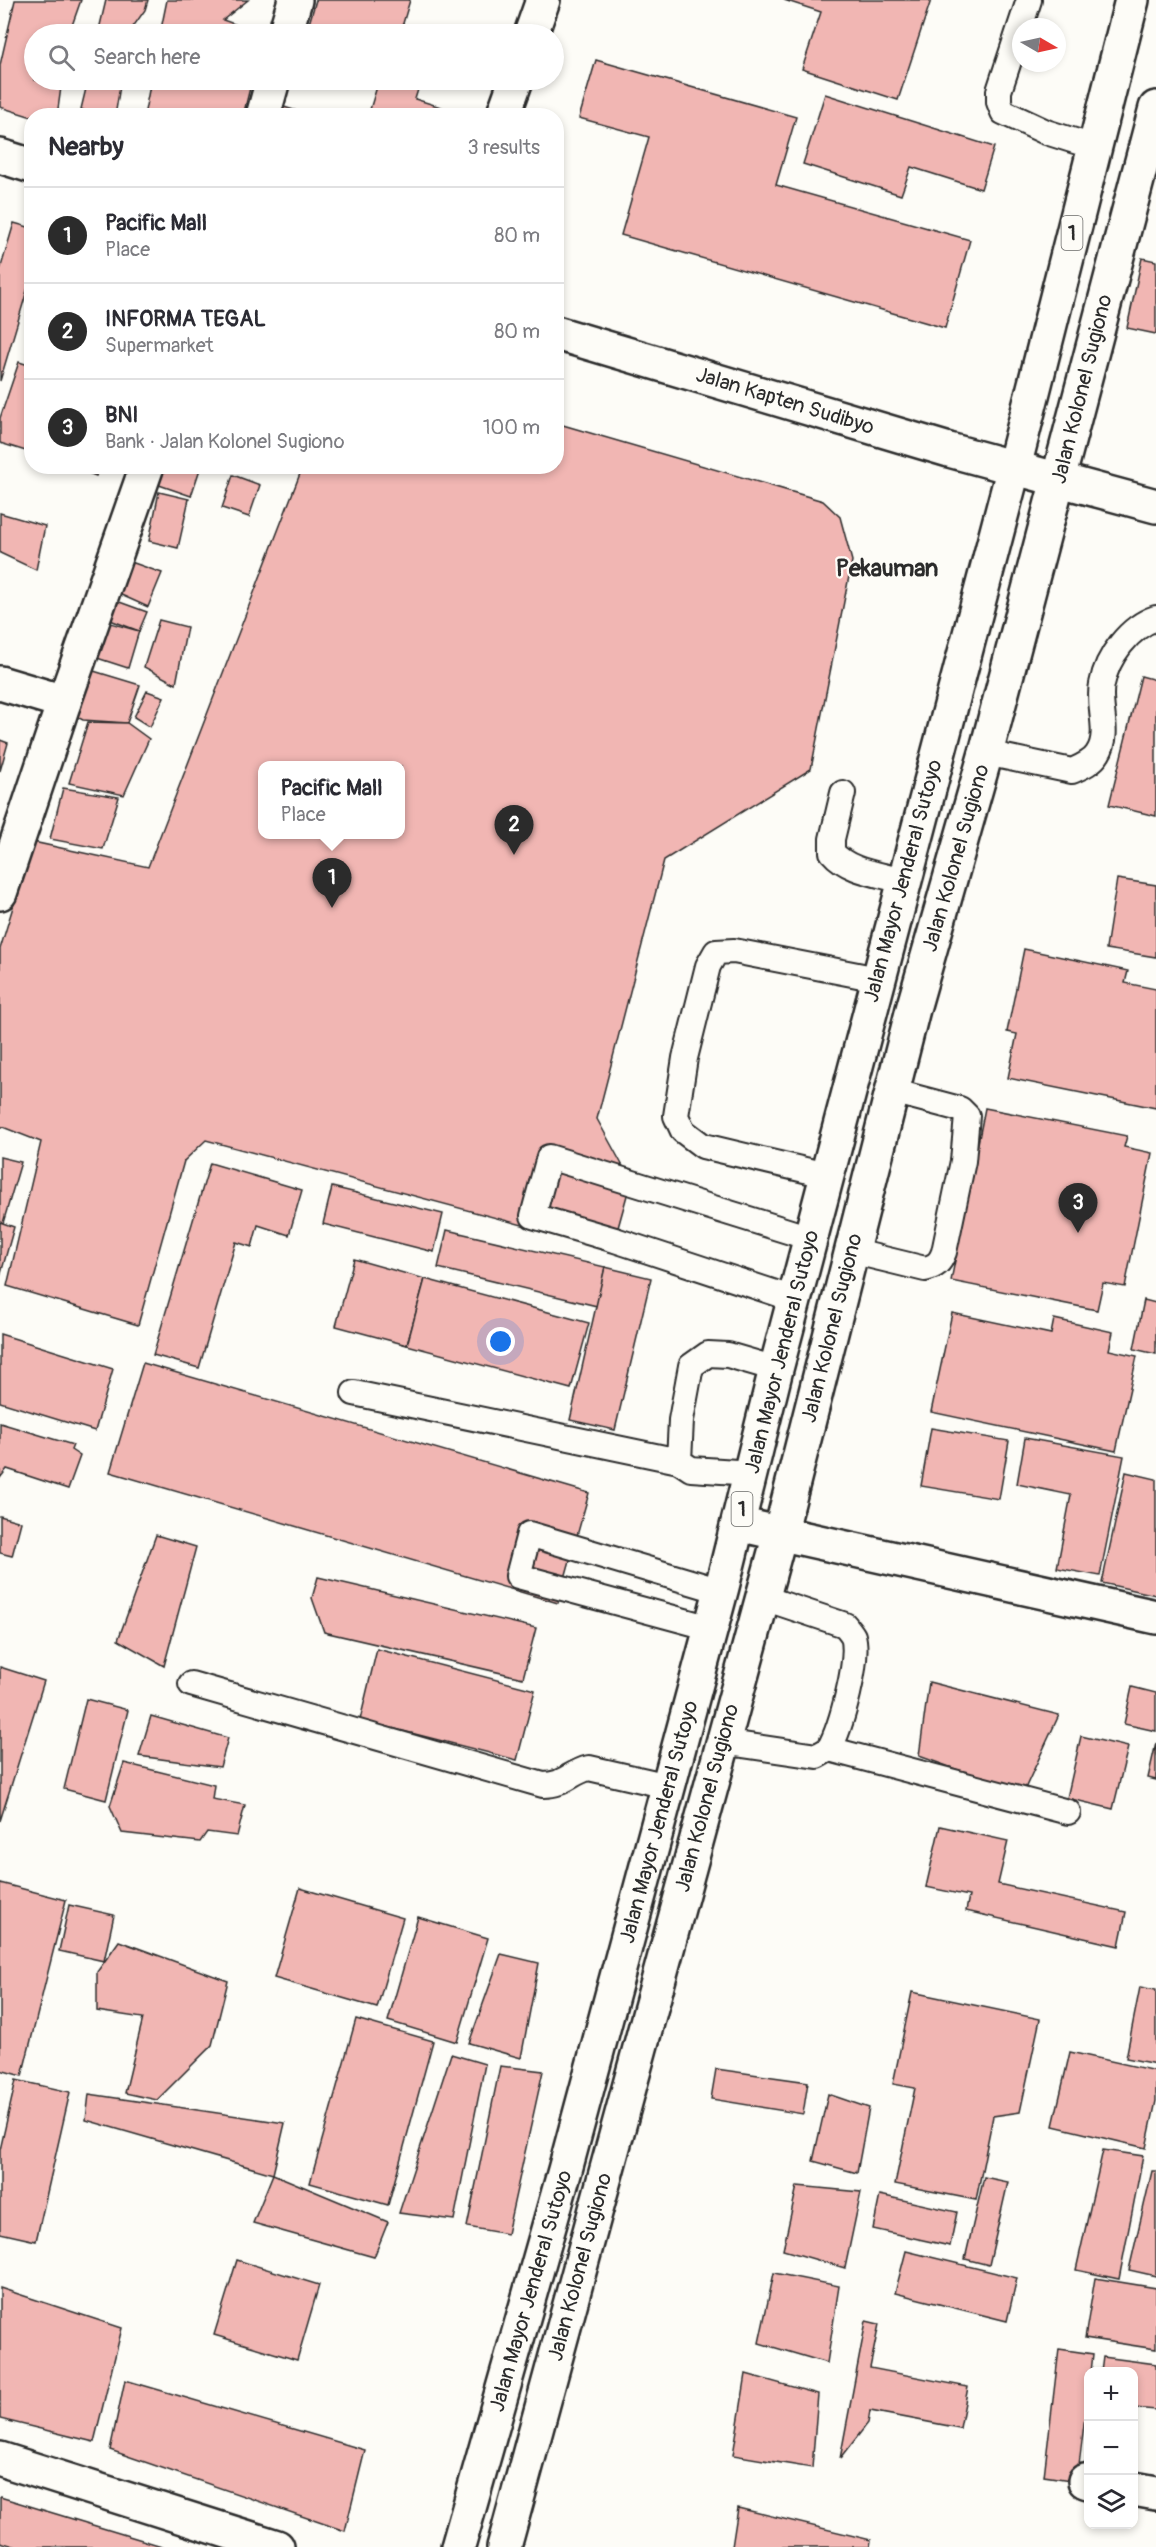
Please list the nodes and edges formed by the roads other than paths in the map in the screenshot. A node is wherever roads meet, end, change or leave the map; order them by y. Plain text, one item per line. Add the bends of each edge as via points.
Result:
1 (295, 0) edge
2 (543, 0) edge
3 (1029, 0) edge
4 (1132, 0) edge
5 (288, 24) edge
6 (535, 24) edge
7 (270, 90) edge
8 (512, 90) edge
9 (265, 108) edge
10 (506, 108) edge
11 (1156, 108) edge
12 (1094, 147) junction
13 (0, 156) edge
14 (24, 164) edge
15 (564, 335) edge
16 (1014, 467) junction
17 (144, 474) edge
18 (1059, 480) junction
19 (1156, 506) edge
20 (1156, 618) edge
21 (0, 683) edge
22 (64, 702) junction
23 (986, 753) junction
24 (843, 792) dead end
25 (903, 881) junction
26 (0, 893) edge
27 (878, 979) junction
28 (892, 1091) junction
29 (826, 1175) junction
30 (810, 1238) junction
31 (851, 1251) junction
32 (795, 1299) junction
33 (776, 1369) junction
34 (354, 1393) dead end
35 (679, 1461) junction
36 (752, 1473) junction
37 (738, 1524) junction
38 (780, 1534) junction
39 (721, 1591) junction
40 (761, 1597) junction
41 (1156, 1617) edge
42 (711, 1628) junction
43 (191, 1684) dead end
44 (722, 1742) junction
45 (829, 1749) junction
46 (668, 1786) junction
47 (1068, 1812) dead end
48 (0, 2459) edge
49 (1138, 2490) edge
50 (1156, 2493) edge
51 (277, 2547) edge
52 (458, 2547) edge
53 (504, 2547) edge

1 - 5 main road
2 - 6 main road
3 - 12 lane via 999,91 1003,112 1015,120
4 - 12 main road, 1
7 - 9 main road
8 - 10 main road
11 - 18 main road, Jalan Kolonel Sugiono / 1
12 - 16 main road, 1
13 - 14 main road
15 - 16 main road, Jalan Kapten Sudibyo
16 - 18 main road, Jalan Kapten Sudibyo
16 - 25 main road, Jalan Mayor Jenderal Sutoyo / 1
17 - 22 main road
18 - 19 main road, Jalan Kapten Sudibyo
18 - 23 main road, Jalan Kolonel Sugiono / 1
20 - 23 lane via 1130,633 1113,656 1101,685 1102,745 1098,756 1072,771
21 - 22 main road
22 - 26 main road
23 - 28 main road, Jalan Kolonel Sugiono / 1
24 - 25 lane via 832,852 852,867
25 - 27 main road, Jalan Mayor Jenderal Sutoyo / 1
27 - 29 main road, Jalan Mayor Jenderal Sutoyo / 1
27 - 29 lane via 734,951 716,952 708,966 685,1058 676,1116 683,1131 703,1146
28 - 31 main road, Jalan Kolonel Sugiono / 1
28 - 31 lane via 960,1109 967,1116 963,1161 944,1252 940,1261 925,1269
29 - 30 main road, Jalan Mayor Jenderal Sutoyo / 1
30 - 32 main road, Jalan Mayor Jenderal Sutoyo / 1
30 - 32 lane via 549,1157 533,1216
31 - 38 main road, Jalan Kolonel Sugiono / 1
32 - 33 main road, Jalan Mayor Jenderal Sutoyo / 1
33 - 35 lane via 728,1355 708,1354 691,1365 681,1420
33 - 36 main road, Jalan Mayor Jenderal Sutoyo / 1
34 - 35 lane
35 - 36 lane via 692,1469
36 - 37 main road, Jalan Mayor Jenderal Sutoyo / 1
37 - 38 main road
37 - 39 main road, Jalan Mayor Jenderal Sutoyo / 1
38 - 40 main road, Jalan Kolonel Sugiono / 1
38 - 41 main road
39 - 42 main road, Jalan Mayor Jenderal Sutoyo / 1
39 - 42 lane via 529,1534 518,1576
40 - 44 main road, Jalan Kolonel Sugiono / 1
40 - 45 lane via 844,1625 852,1635 854,1654 843,1714
42 - 46 main road, Jalan Mayor Jenderal Sutoyo / 1
43 - 46 lane via 543,1785 559,1784 589,1768
44 - 45 lane via 817,1756
44 - 53 main road, Jalan Kolonel Sugiono / 1
45 - 47 lane
46 - 52 main road, Jalan Mayor Jenderal Sutoyo / 1
48 - 51 main road
49 - 50 main road

